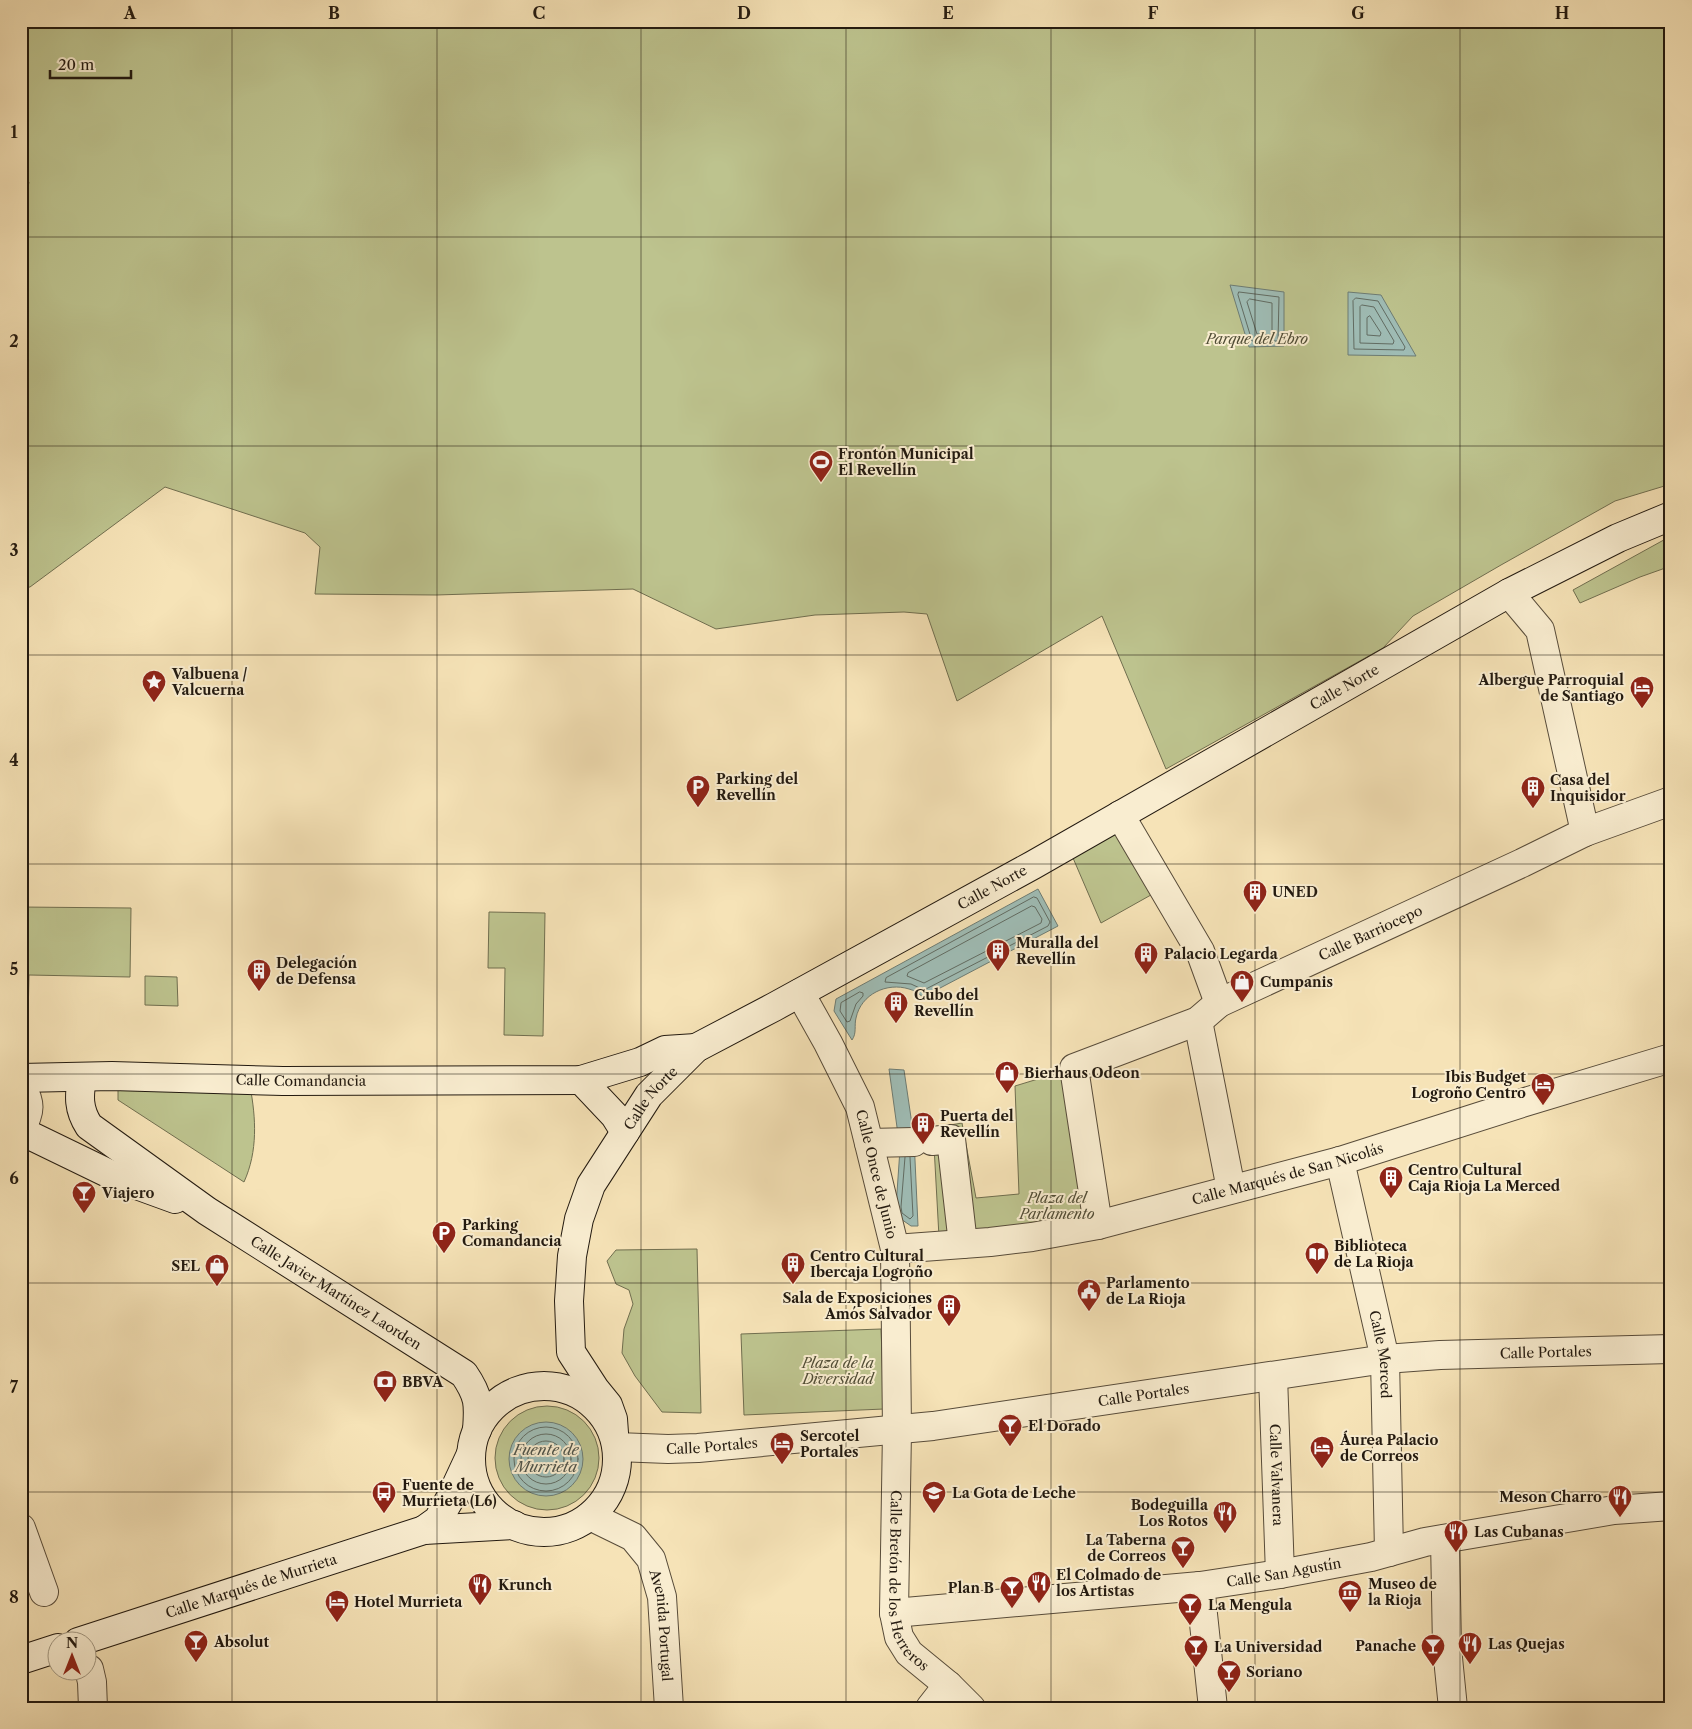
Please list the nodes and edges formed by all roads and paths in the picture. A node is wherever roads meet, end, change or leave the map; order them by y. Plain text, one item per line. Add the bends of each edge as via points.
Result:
1 (1671, 516) edge
2 (1509, 593) junction
3 (1671, 801) edge
4 (1120, 815) junction
5 (1585, 832) junction
6 (800, 993) junction
7 (1219, 1003) junction
8 (1198, 1021) junction
9 (696, 1048) junction
10 (1671, 1058) edge
11 (82, 1077) junction
12 (21, 1078) edge
13 (581, 1080) junction
14 (21, 1084) edge
15 (21, 1131) edge
16 (625, 1132) junction
17 (869, 1143) junction
18 (1340, 1161) junction
19 (1231, 1190) junction
20 (207, 1211) junction
21 (1098, 1225) junction
22 (963, 1244) junction
23 (895, 1248) junction
24 (1671, 1350) edge
25 (1385, 1359) junction
26 (1273, 1376) junction
27 (896, 1430) junction
28 (615, 1440) junction
29 (474, 1441) junction
30 (1671, 1506) edge
31 (590, 1516) junction
32 (514, 1525) junction
33 (21, 1528) edge
34 (424, 1530) junction
35 (1445, 1539) junction
36 (1389, 1552) junction
37 (1280, 1574) junction
38 (1200, 1586) junction
39 (44, 1592) dead end
40 (894, 1613) junction
41 (98, 1636) edge
42 (48, 1651) edge
43 (21, 1660) edge
44 (92, 1682) edge
45 (948, 1685) junction
46 (94, 1708) edge
47 (669, 1708) edge
48 (930, 1708) edge
49 (971, 1708) edge
50 (1213, 1708) edge
51 (1452, 1708) edge

1 - 2 street, Calle Norte via 1618,538
2 - 4 street, Calle Norte
2 - 5 street via 1540,630
3 - 5 street, Calle Barriocepo
4 - 6 street, Calle Norte
4 - 7 street via 1200,951
5 - 7 street, Calle Barriocepo
6 - 9 street, Calle Norte
6 - 17 street, Calle Once de Junio via 860,1107
7 - 8 street, Calle Barriocepo
8 - 19 street
8 - 21 street, Calle Barriocepo via 1074,1068
9 - 13 street, Calle Comandancia via 665,1050 640,1062
9 - 16 street, Calle Norte via 649,1095
10 - 18 street, Calle Marqués de San Nicolás
11 - 12 street, Calle Comandancia
11 - 13 street, Calle Comandancia via 283,1081
11 - 20 street, Calle Javier Martínez Laorden via 80,1103 89,1126
13 - 16 street via 615,1116
14 - 15 street via 29,1112
15 - 20 street, Calle Javier Martínez Laorden via 120,1178
16 - 28 street, Calle Norte via 591,1185 578,1220 569,1301 571,1352 608,1405
17 - 22 street via 951,1139
17 - 23 street, Calle Once de Junio
18 - 19 street, Calle Marqués de San Nicolás
18 - 25 street, Calle Merced
19 - 21 street, Calle Marqués de San Nicolás
20 - 29 street, Calle Javier Martínez Laorden via 464,1374 475,1391 479,1410
21 - 22 street, Calle Marqués de San Nicolás via 1032,1237
22 - 23 street, Calle Marqués de San Nicolás
23 - 27 street, Calle Once de Junio
24 - 25 street, Calle Portales
25 - 26 street, Calle Portales
25 - 36 street, Calle Merced
26 - 27 street, Calle Portales
26 - 37 street, Calle Valvanera
27 - 28 street, Calle Portales via 668,1449
27 - 40 street, Calle Bretón de los Herreros
28 - 29 street via 603,1415 589,1400 570,1390 550,1385 527,1387 498,1402 486,1415
28 - 31 street via 617,1466 613,1485
29 - 32 street via 474,1481 498,1517
29 - 34 street, Calle Marqués de Murrieta via 447,1505 438,1520
30 - 35 street, Calle San Agustín via 1614,1510
31 - 32 street via 576,1525 545,1532
31 - 47 street, Avenida Portugal via 633,1537 651,1560 662,1597
32 - 34 street, Calle Marqués de Murrieta
33 - 39 street
34 - 41 street, Calle Marqués de Murrieta
35 - 36 street, Calle San Agustín
35 - 51 street via 1447,1648
36 - 37 street, Calle San Agustín
37 - 38 street, Calle San Agustín
38 - 40 street, Calle San Agustín
38 - 50 street
40 - 45 street, Calle Bretón de los Herreros via 898,1637 909,1653
42 - 43 street
44 - 46 street
45 - 48 street
45 - 49 street, Calle Bretón de los Herreros

